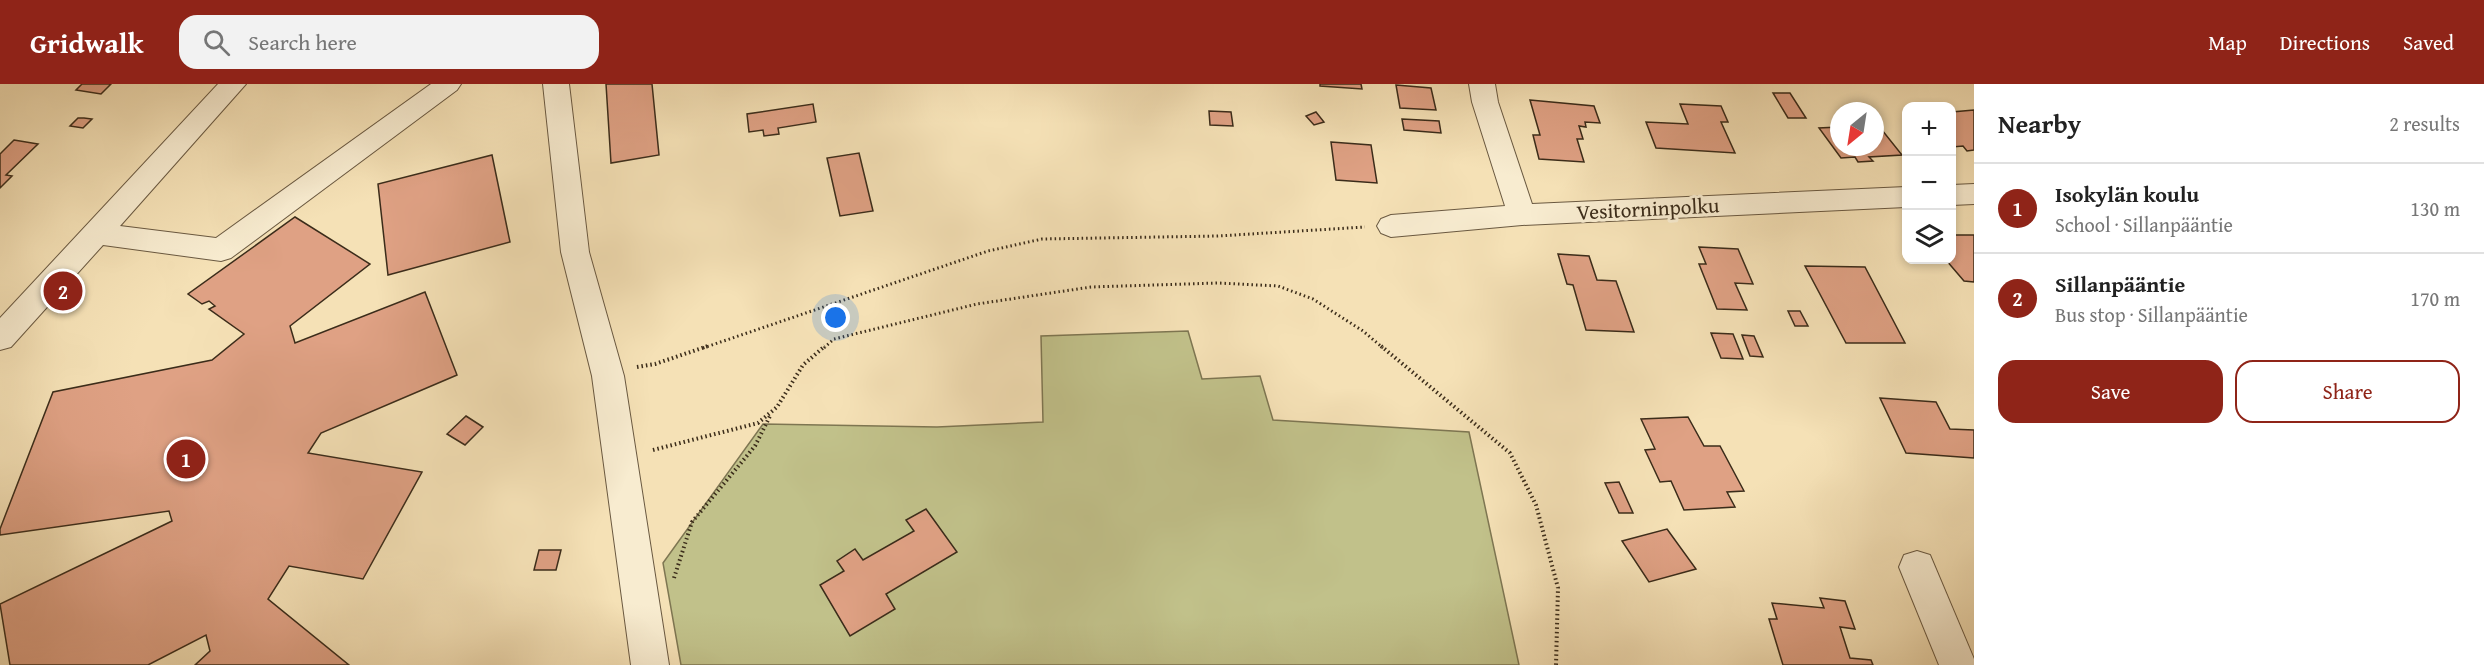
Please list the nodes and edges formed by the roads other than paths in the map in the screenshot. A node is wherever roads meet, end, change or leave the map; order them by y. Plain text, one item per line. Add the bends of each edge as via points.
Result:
1 (233, 84) edge
2 (448, 84) edge
3 (556, 84) edge
4 (1482, 84) edge
5 (1974, 194) edge
6 (1956, 195) edge
7 (1902, 197) edge
8 (1522, 215) junction
9 (1390, 226) road end
10 (96, 233) junction
11 (0, 338) edge
12 (1917, 567) dead end
13 (650, 665) edge
14 (1958, 665) edge

1 - 10 street
2 - 10 street via 221,250
3 - 13 street via 575,252 607,373
4 - 8 street
5 - 6 street
7 - 8 street, Vesitorninpolku
8 - 9 street, Vesitorninpolku
10 - 11 street
12 - 14 street

